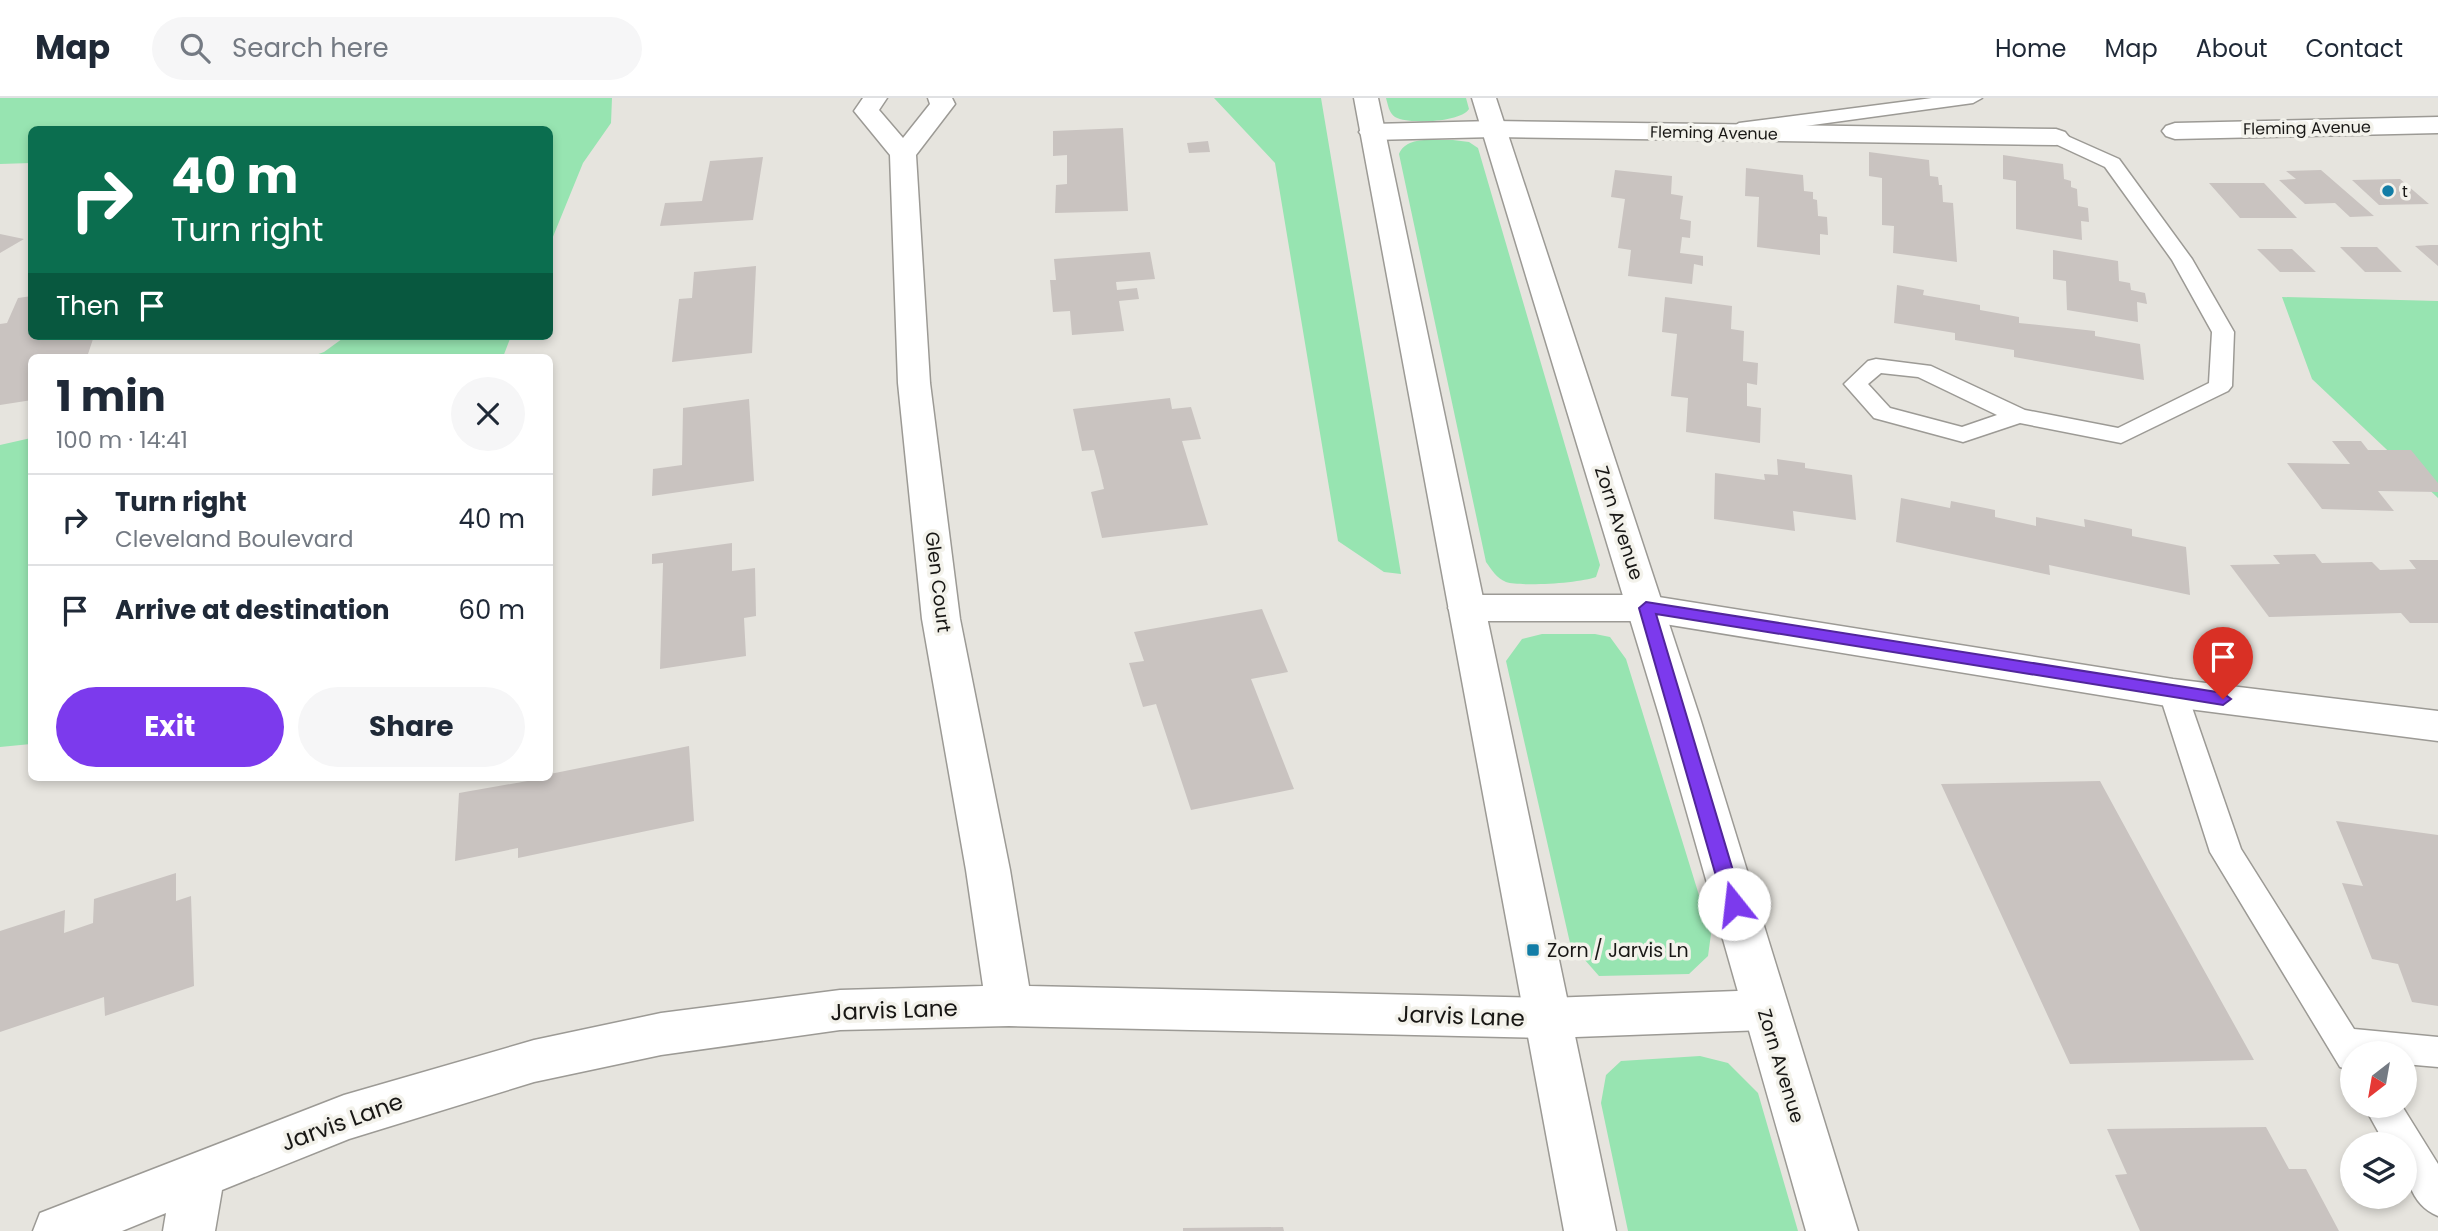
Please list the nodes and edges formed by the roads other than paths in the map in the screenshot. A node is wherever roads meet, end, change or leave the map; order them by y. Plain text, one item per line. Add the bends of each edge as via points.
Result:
1 (875, 98) edge
2 (940, 98) edge
3 (1366, 98) edge
4 (1485, 98) edge
5 (1973, 98) edge
6 (2438, 125) edge
7 (1494, 128) junction
8 (2175, 131) dead end
9 (1372, 132) junction
10 (1702, 134) junction
11 (2056, 137) joint
12 (904, 154) junction
13 (2018, 416) junction
14 (1467, 608) junction
15 (1646, 608) junction
16 (2173, 693) junction
17 (2438, 726) edge
18 (1009, 1006) junction
19 (1764, 1010) junction
20 (1549, 1018) junction
21 (2342, 1041) edge
22 (2417, 1052) edge
23 (2438, 1052) edge
24 (2389, 1118) edge
25 (199, 1176) junction
26 (2438, 1198) edge
27 (59, 1231) edge
28 (189, 1231) edge
29 (1590, 1231) edge
30 (1832, 1231) edge

1 - 12 street via 866,111
2 - 12 street via 943,104 934,118
3 - 9 street
4 - 7 street, Zorn Avenue
5 - 10 lane
6 - 8 street, Fleming Avenue
7 - 9 street, Fleming Avenue
7 - 10 street, Fleming Avenue
7 - 15 street, Zorn Avenue
9 - 14 street
10 - 11 street, Fleming Avenue
11 - 13 lane via 2112,163 2182,259 2223,332 2220,386 2120,436
12 - 18 street, Glen Court via 914,383 941,619
13 - 13 lane via 1923,371 1876,366 1855,384 1882,413 1963,435
14 - 15 street
14 - 20 street
15 - 16 street
15 - 19 street, Zorn Avenue
16 - 17 street
16 - 21 lane via 2226,852
18 - 20 street, Jarvis Lane
18 - 25 street, Jarvis Lane via 840,1010 648,1037 534,1060 344,1118
19 - 20 street, Jarvis Lane
19 - 30 street, Zorn Avenue
20 - 29 street
22 - 23 lane
24 - 26 lane
25 - 27 street, Jarvis Lane
25 - 28 street

